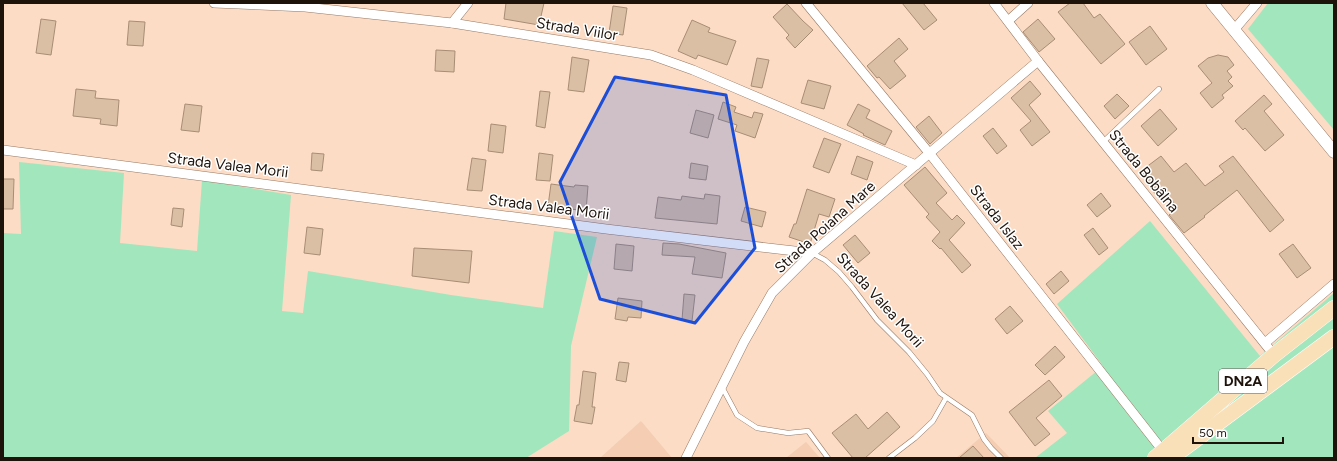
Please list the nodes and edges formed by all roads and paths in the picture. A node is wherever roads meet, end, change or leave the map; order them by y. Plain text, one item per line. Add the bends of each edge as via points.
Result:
1 (214, 3) edge
2 (468, 3) edge
3 (806, 3) edge
4 (994, 3) edge
5 (1028, 3) edge
6 (1212, 3) edge
7 (1256, 3) edge
8 (1008, 21) junction
9 (452, 23) junction
10 (1234, 30) junction
11 (1038, 61) junction
12 (1159, 89) dead end
13 (1103, 142) junction
14 (3, 150) edge
15 (1334, 152) edge
16 (930, 154) junction
17 (916, 165) junction
18 (812, 254) junction
19 (1334, 284) edge
20 (1334, 308) edge
21 (1334, 337) edge
22 (1269, 349) junction
23 (722, 387) junction
24 (946, 398) junction
25 (1163, 456) edge
26 (686, 458) edge
27 (828, 458) edge
28 (889, 458) edge
29 (1001, 458) edge

1 - 9 street, Strada Viilor via 305,7
2 - 9 street
3 - 16 street, Strada Islaz
4 - 8 street, Strada Bobâlna
5 - 8 street
6 - 10 street
7 - 10 street
8 - 11 street, Strada Bobâlna
9 - 17 street, Strada Viilor via 651,55 693,70
10 - 15 street
11 - 13 street, Strada Bobâlna
11 - 16 street, Strada Poiana Mare
12 - 13 lane
13 - 22 street, Strada Bobâlna
14 - 18 street, Strada Valea Morii
16 - 17 street, Strada Poiana Mare
16 - 25 street, Strada Islaz
17 - 18 street, Strada Poiana Mare
18 - 23 street, Strada Poiana Mare via 772,293
18 - 24 lane, Strada Valea Morii via 825,260 839,272 877,320 909,352
19 - 22 street
20 - 22 main road, DN2A
21 - 25 main road, DN2A
22 - 25 main road, DN2A
23 - 26 street, Strada Poiana Mare
23 - 27 lane via 737,415 757,428 788,434 808,431
24 - 28 lane via 933,421
24 - 29 lane, Strada Valea Morii via 972,415 984,439

